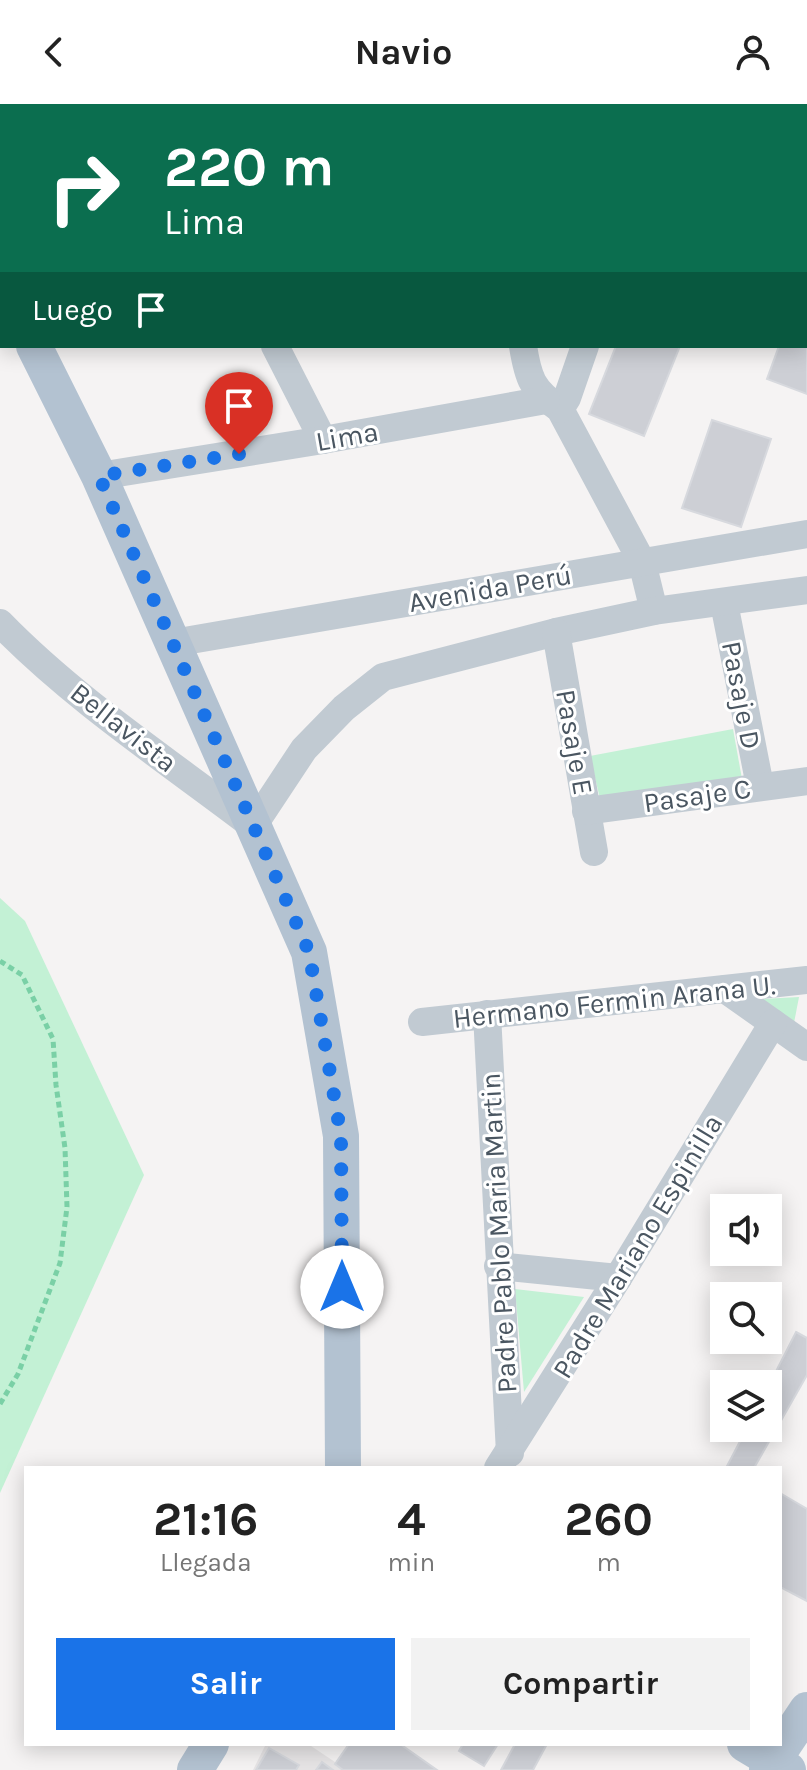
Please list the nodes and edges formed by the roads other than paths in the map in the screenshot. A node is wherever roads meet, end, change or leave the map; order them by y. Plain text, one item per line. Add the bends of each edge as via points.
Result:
1 (35, 348) edge
2 (61, 348) edge
3 (276, 348) edge
4 (523, 348) edge
5 (584, 348) edge
6 (553, 404) junction
7 (323, 440) junction
8 (99, 476) junction
9 (807, 534) edge
10 (642, 562) junction
11 (807, 590) edge
12 (724, 603) junction
13 (654, 611) junction
14 (0, 623) edge
15 (556, 632) junction
16 (173, 643) junction
17 (807, 781) edge
18 (760, 786) junction
19 (586, 811) junction
20 (253, 826) junction
21 (594, 852) dead end
22 (807, 980) edge
23 (725, 989) junction
24 (487, 1014) junction
25 (422, 1022) dead end
26 (773, 1023) junction
27 (807, 1047) edge
28 (498, 1266) junction
29 (618, 1278) junction
30 (504, 1460) edge
31 (343, 1466) edge
32 (807, 1710) edge
33 (782, 1743) edge
34 (210, 1746) edge
35 (195, 1770) edge

1 - 8 main road
2 - 8 main road
3 - 7 street
4 - 6 street via 528,378
5 - 6 street via 567,398
6 - 7 street, Lima
6 - 10 street
7 - 8 street, Lima
8 - 16 main road
9 - 10 street, Avenida Perú
10 - 13 street
10 - 16 street, Avenida Perú
11 - 12 street, Avenida Perú
12 - 13 street, Avenida Perú
12 - 18 street, Pasaje D
13 - 15 street, Avenida Perú
14 - 20 street, Bellavista via 78,692
15 - 19 street, Pasaje E
15 - 20 street, Avenida Perú via 383,677 304,749
16 - 20 main road
17 - 18 street, Pasaje C
18 - 19 street, Pasaje C
19 - 21 street, Pasaje E
20 - 31 main road via 309,952 341,1136
22 - 23 street, Hermano Fermin Arana U.
23 - 24 street, Hermano Fermin Arana U.
23 - 26 street
24 - 25 street, Hermano Fermin Arana U.
24 - 28 street, Padre Pablo Maria Martin
26 - 27 street
26 - 29 street, Padre Mariano Espinilla
28 - 29 street
28 - 30 street, Padre Pablo Maria Martin
29 - 30 street, Padre Mariano Espinilla
32 - 33 main road
34 - 35 main road

